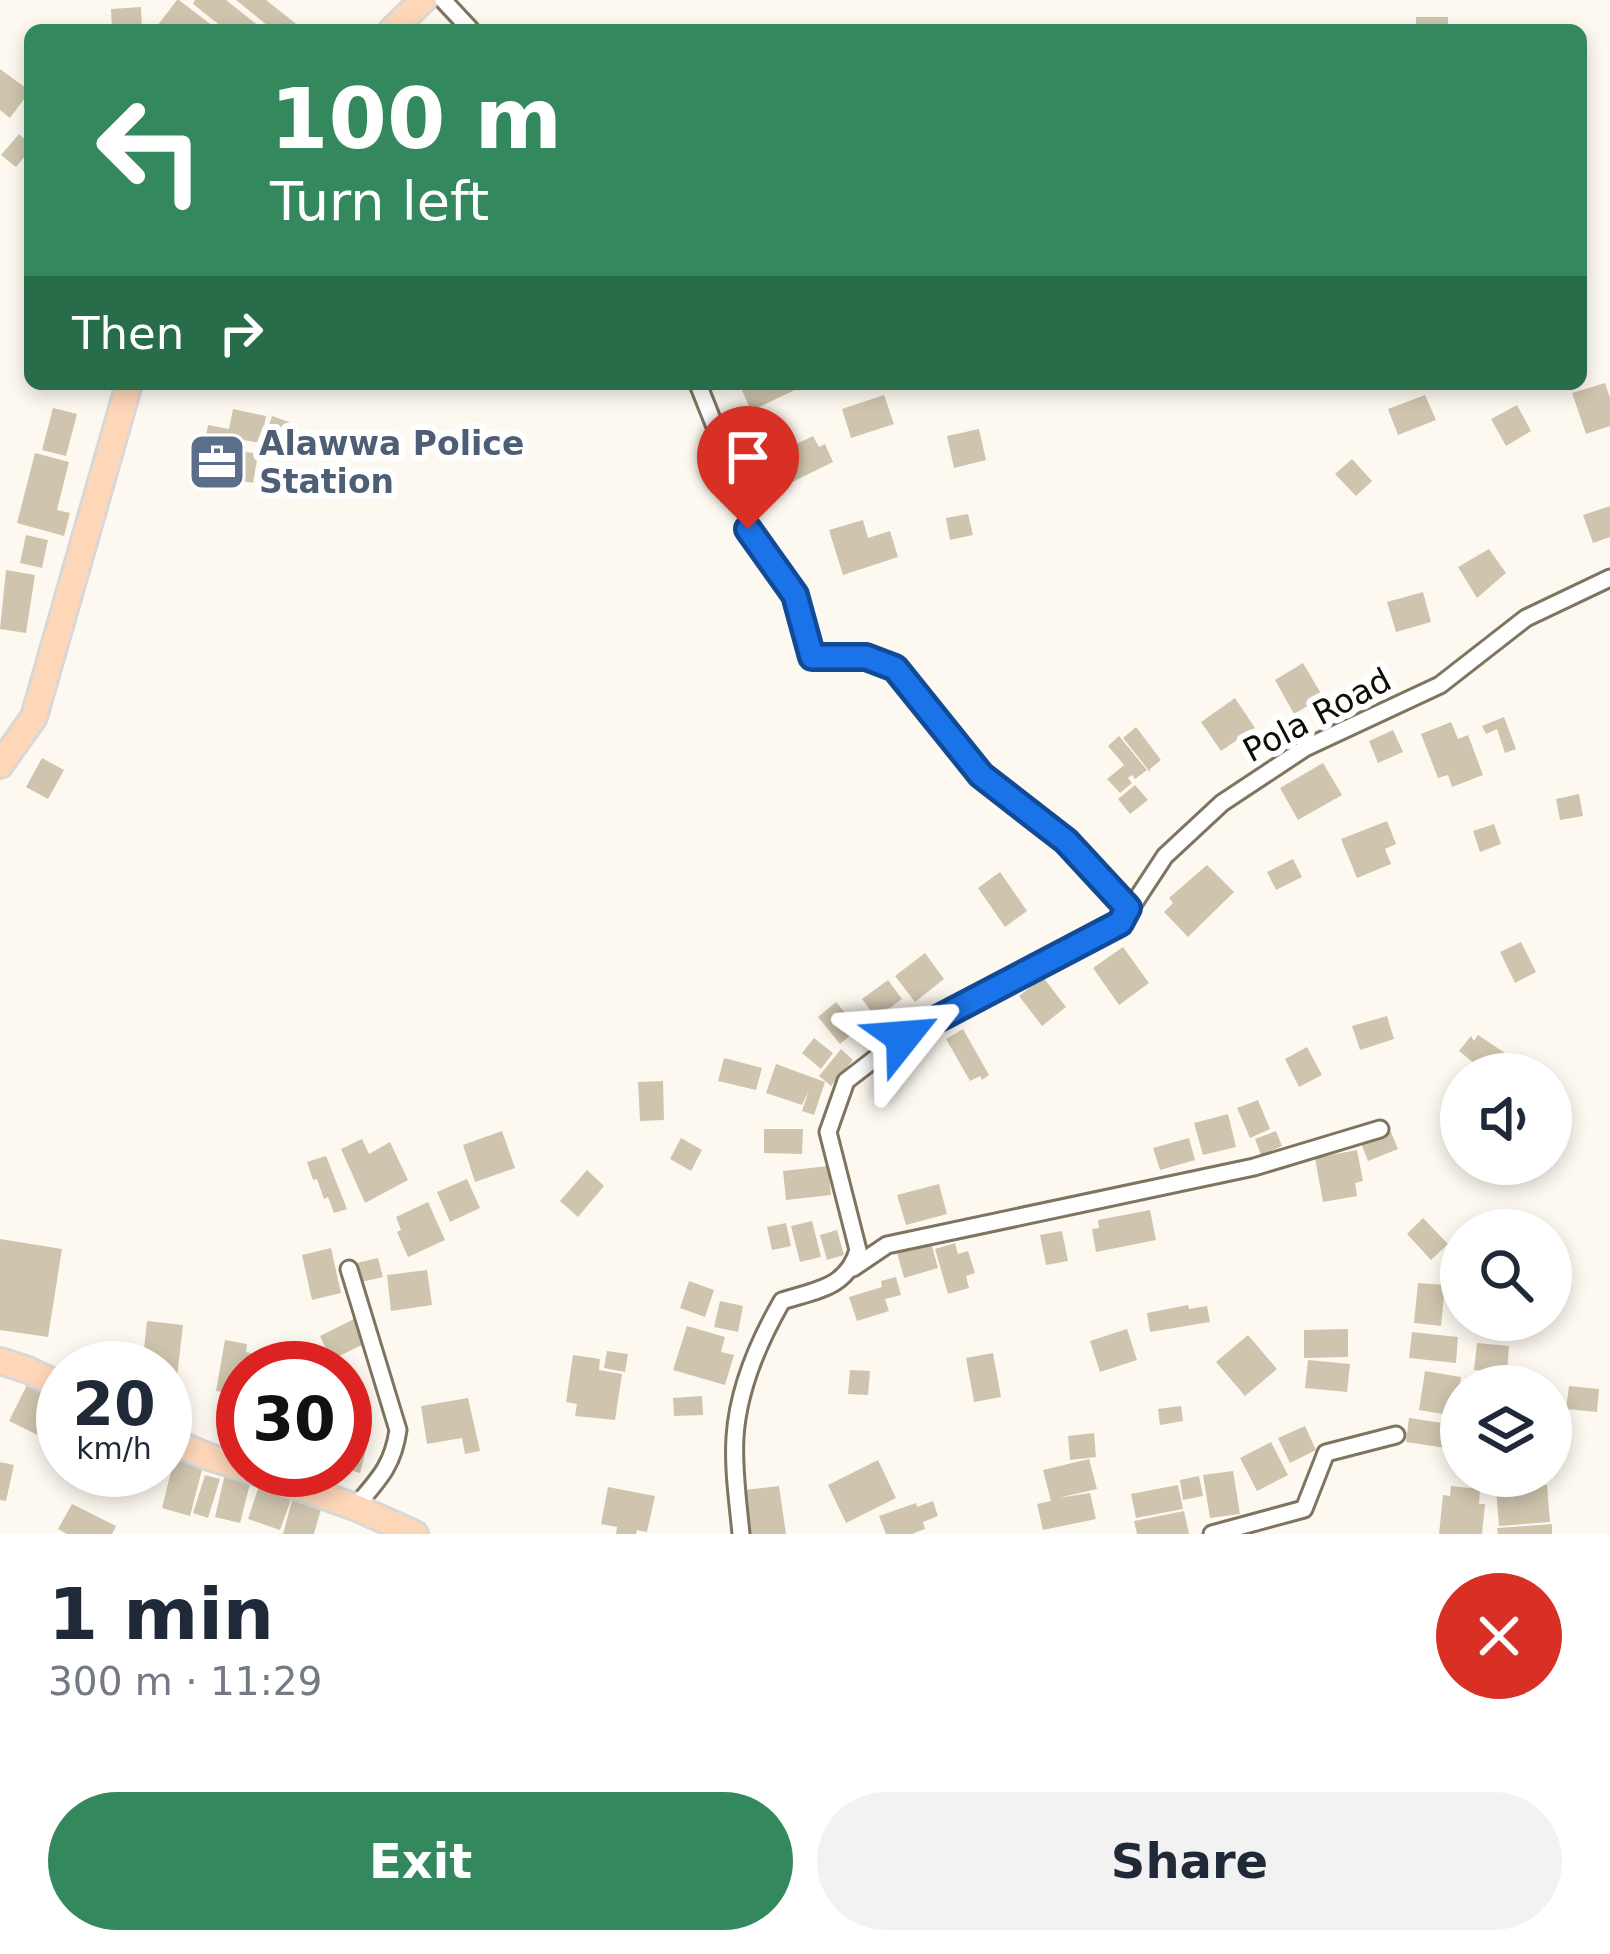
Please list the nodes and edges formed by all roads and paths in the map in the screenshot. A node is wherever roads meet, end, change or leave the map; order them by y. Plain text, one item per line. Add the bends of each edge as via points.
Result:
1 (423, 0) edge
2 (443, 0) edge
3 (398, 24) edge
4 (465, 24) edge
5 (127, 390) edge
6 (700, 390) edge
7 (1610, 578) edge
8 (0, 765) edge
9 (1128, 908) junction
10 (1379, 1129) dead end
11 (853, 1268) junction
12 (349, 1269) dead end
13 (0, 1361) edge
14 (36, 1376) edge
15 (1396, 1436) dead end
16 (327, 1497) edge
17 (355, 1507) junction
18 (415, 1534) edge
19 (741, 1534) edge
20 (1212, 1534) edge

1 - 3 main road
2 - 4 street
5 - 8 main road via 34,717
6 - 9 street via 747,507 748,529 795,595 812,657 866,657 895,668 981,775 1066,841
7 - 9 street, Pola Road via 1526,618 1440,685 1305,748 1222,803 1165,856
9 - 11 street, Pola Road via 1120,923 903,1037 846,1081 828,1132 858,1250
10 - 11 street via 1254,1167 887,1245
11 - 19 street via 836,1283 782,1301 764,1332 735,1436
12 - 17 street via 398,1430 385,1472
13 - 14 main road
15 - 20 street via 1326,1453 1304,1509
16 - 17 main road
17 - 18 main road

